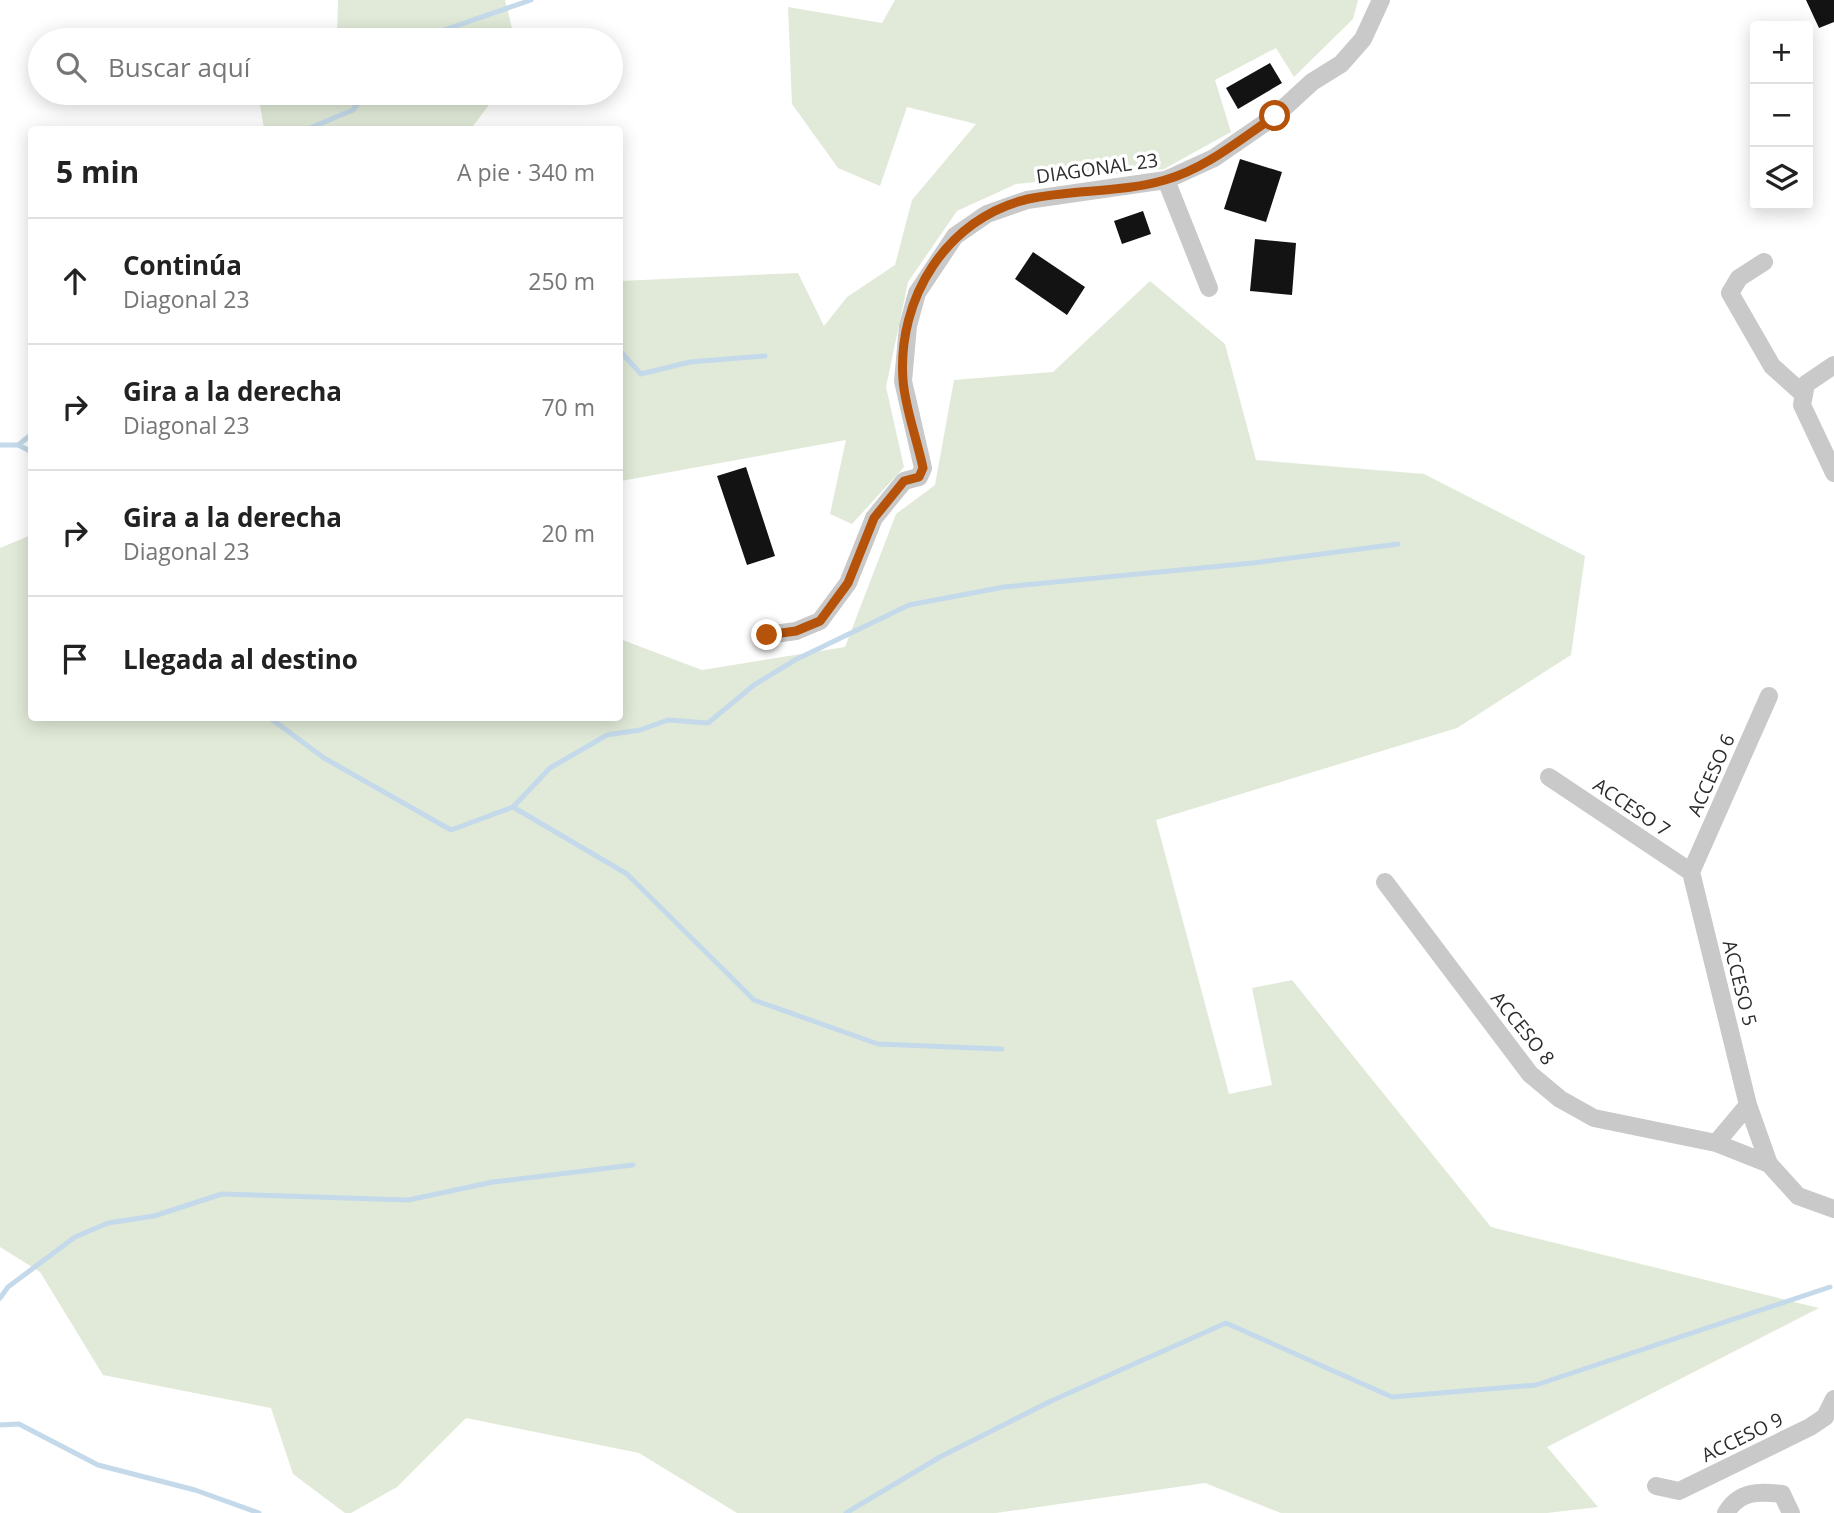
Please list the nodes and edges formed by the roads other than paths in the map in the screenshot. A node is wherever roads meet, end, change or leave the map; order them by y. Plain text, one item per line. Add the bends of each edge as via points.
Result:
1 (1381, 0) edge
2 (1166, 180) junction
3 (1764, 262) dead end
4 (1209, 288) dead end
5 (1834, 365) edge
6 (1802, 393) junction
7 (1834, 473) edge
8 (767, 635) dead end
9 (1769, 696) dead end
10 (1549, 777) dead end
11 (1691, 872) junction
12 (1384, 882) dead end
13 (1748, 1105) junction
14 (1716, 1143) junction
15 (1769, 1164) junction
16 (1834, 1209) edge
17 (1834, 1399) edge
18 (1656, 1486) dead end
19 (1726, 1513) edge
20 (1791, 1513) edge

1 - 2 street, DIAGONAL 23 via 1363,39 1341,65 1214,158
2 - 4 street
2 - 8 street, DIAGONAL 23 via 1027,200 986,214 955,236 917,293 908,326 903,381 923,468 919,477 904,481 874,518 848,583 820,621 796,631
3 - 6 street via 1739,278 1730,293 1772,366
5 - 6 street via 1806,384
6 - 7 street via 1802,405
9 - 11 street, ACCESO 6
10 - 11 street, ACCESO 7
11 - 13 street, ACCESO 5
12 - 14 street, ACCESO 8 via 1530,1074 1560,1100 1594,1118
13 - 14 street
13 - 15 street, ACCESO 5
14 - 15 street, ACCESO 8
15 - 16 street via 1798,1196
17 - 18 street, ACCESO 9 via 1825,1417 1810,1427 1679,1491
19 - 20 street via 1733,1500 1750,1492 1768,1492 1782,1494

